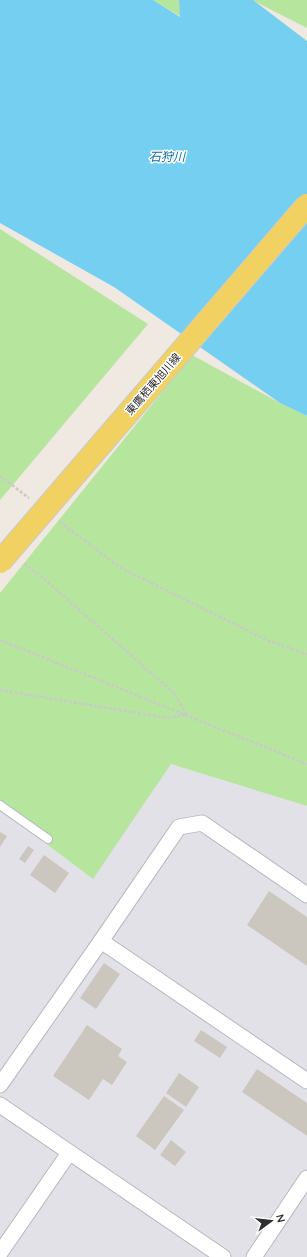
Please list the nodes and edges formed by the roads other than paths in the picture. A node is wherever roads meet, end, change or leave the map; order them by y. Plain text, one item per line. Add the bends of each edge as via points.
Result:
1 (307, 205) edge
2 (9, 561) edge
3 (0, 805) edge
4 (48, 839) dead end
5 (307, 895) edge
6 (101, 941) junction
7 (307, 1081) edge
8 (0, 1085) edge
9 (0, 1105) edge
10 (69, 1153) junction
11 (307, 1178) edge
12 (0, 1253) edge
13 (223, 1257) edge
14 (254, 1257) edge

1 - 2 main road, 東鷹栖東旭川線, bridge
3 - 4 lane
5 - 6 street via 202,823 179,827
6 - 7 street
6 - 8 street
9 - 10 street
10 - 12 street
10 - 13 street
11 - 14 street

